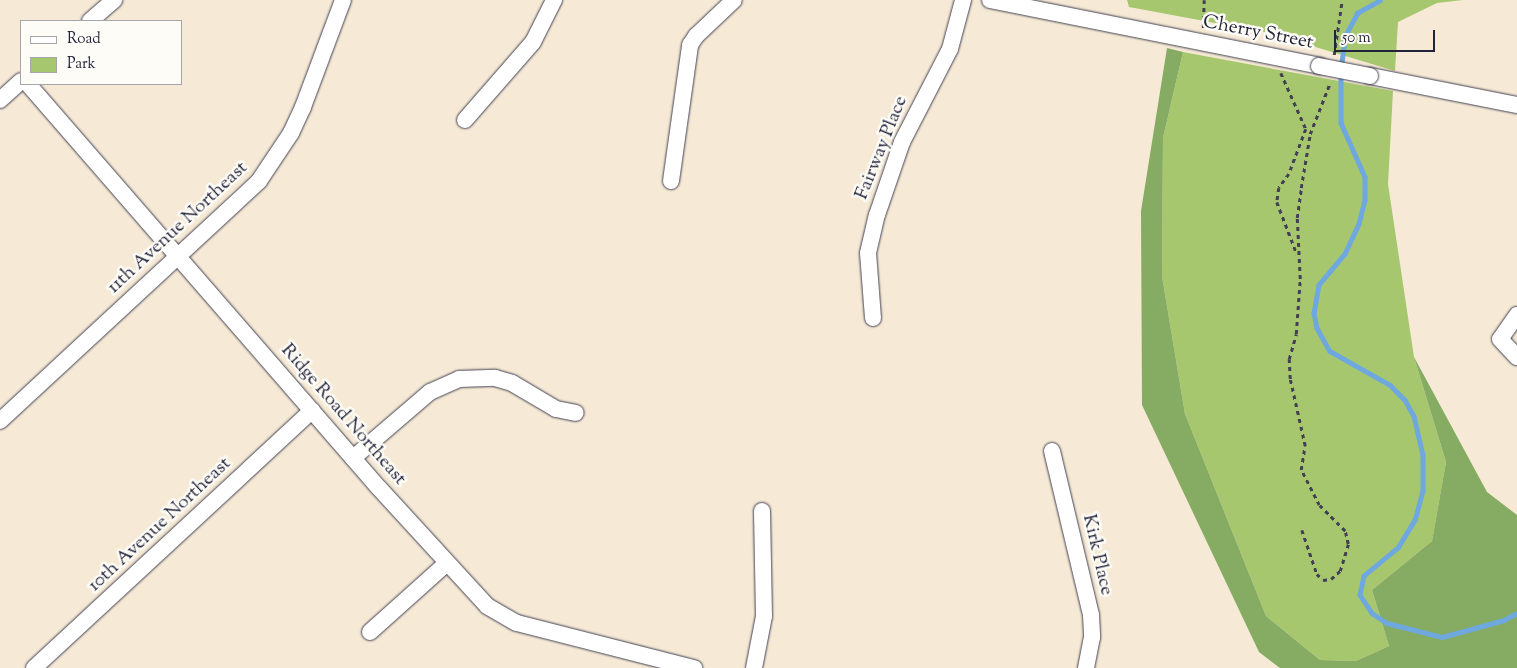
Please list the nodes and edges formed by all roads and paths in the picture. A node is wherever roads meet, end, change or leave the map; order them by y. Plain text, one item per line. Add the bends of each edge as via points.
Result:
1 (114, 0) edge
2 (343, 0) edge
3 (554, 0) edge
4 (734, 0) edge
5 (963, 0) edge
6 (990, 0) edge
7 (1204, 0) edge
8 (1342, 0) edge
9 (91, 20) edge
10 (1203, 42) junction
11 (1334, 57) dead end
12 (1281, 59) junction
13 (1325, 71) junction
14 (20, 82) edge
15 (29, 85) edge
16 (0, 100) edge
17 (1517, 105) edge
18 (465, 120) dead end
19 (671, 181) dead end
20 (178, 256) junction
21 (1300, 262) junction
22 (1517, 315) edge
23 (873, 318) dead end
24 (1517, 356) edge
25 (312, 411) junction
26 (576, 413) dead end
27 (0, 421) edge
28 (1052, 452) dead end
29 (353, 458) junction
30 (762, 511) dead end
31 (1302, 530) dead end
32 (447, 563) junction
33 (370, 632) dead end
34 (34, 668) edge
35 (694, 668) edge
36 (754, 668) edge
37 (1086, 668) edge

1 - 9 street
2 - 20 street, 11th Avenue Northeast via 303,107 276,158 240,202
3 - 18 street via 534,42
4 - 19 street via 690,45
5 - 23 street, Fairway Place via 950,49 902,142 877,215 868,253
6 - 10 street, Cherry Street
7 - 10 path
8 - 11 path
10 - 12 street, Cherry Street
12 - 13 street, Cherry Street
12 - 21 path via 1285,84 1295,99 1306,129 1289,174 1279,188 1277,202
13 - 17 street, Cherry Street, bridge via 1370,76
13 - 21 path via 1310,134 1297,218
14 - 16 street
15 - 20 street, Ridge Road Northeast
20 - 25 street, Ridge Road Northeast
20 - 27 street, 11th Avenue Northeast
21 - 31 path via 1290,378 1305,446 1301,470 1318,505 1345,530 1348,544 1340,571 1331,579 1323,580 1317,574
22 - 24 street via 1500,339
25 - 29 street, Ridge Road Northeast
25 - 34 street, 10th Avenue Northeast
26 - 29 street via 556,409 512,383 495,378 459,379 430,392
28 - 37 street, Kirk Place via 1091,615 1092,637
29 - 32 street, Ridge Road Northeast
30 - 36 street via 764,616
32 - 33 street
32 - 35 street, Ridge Road Northeast via 487,606 517,623

